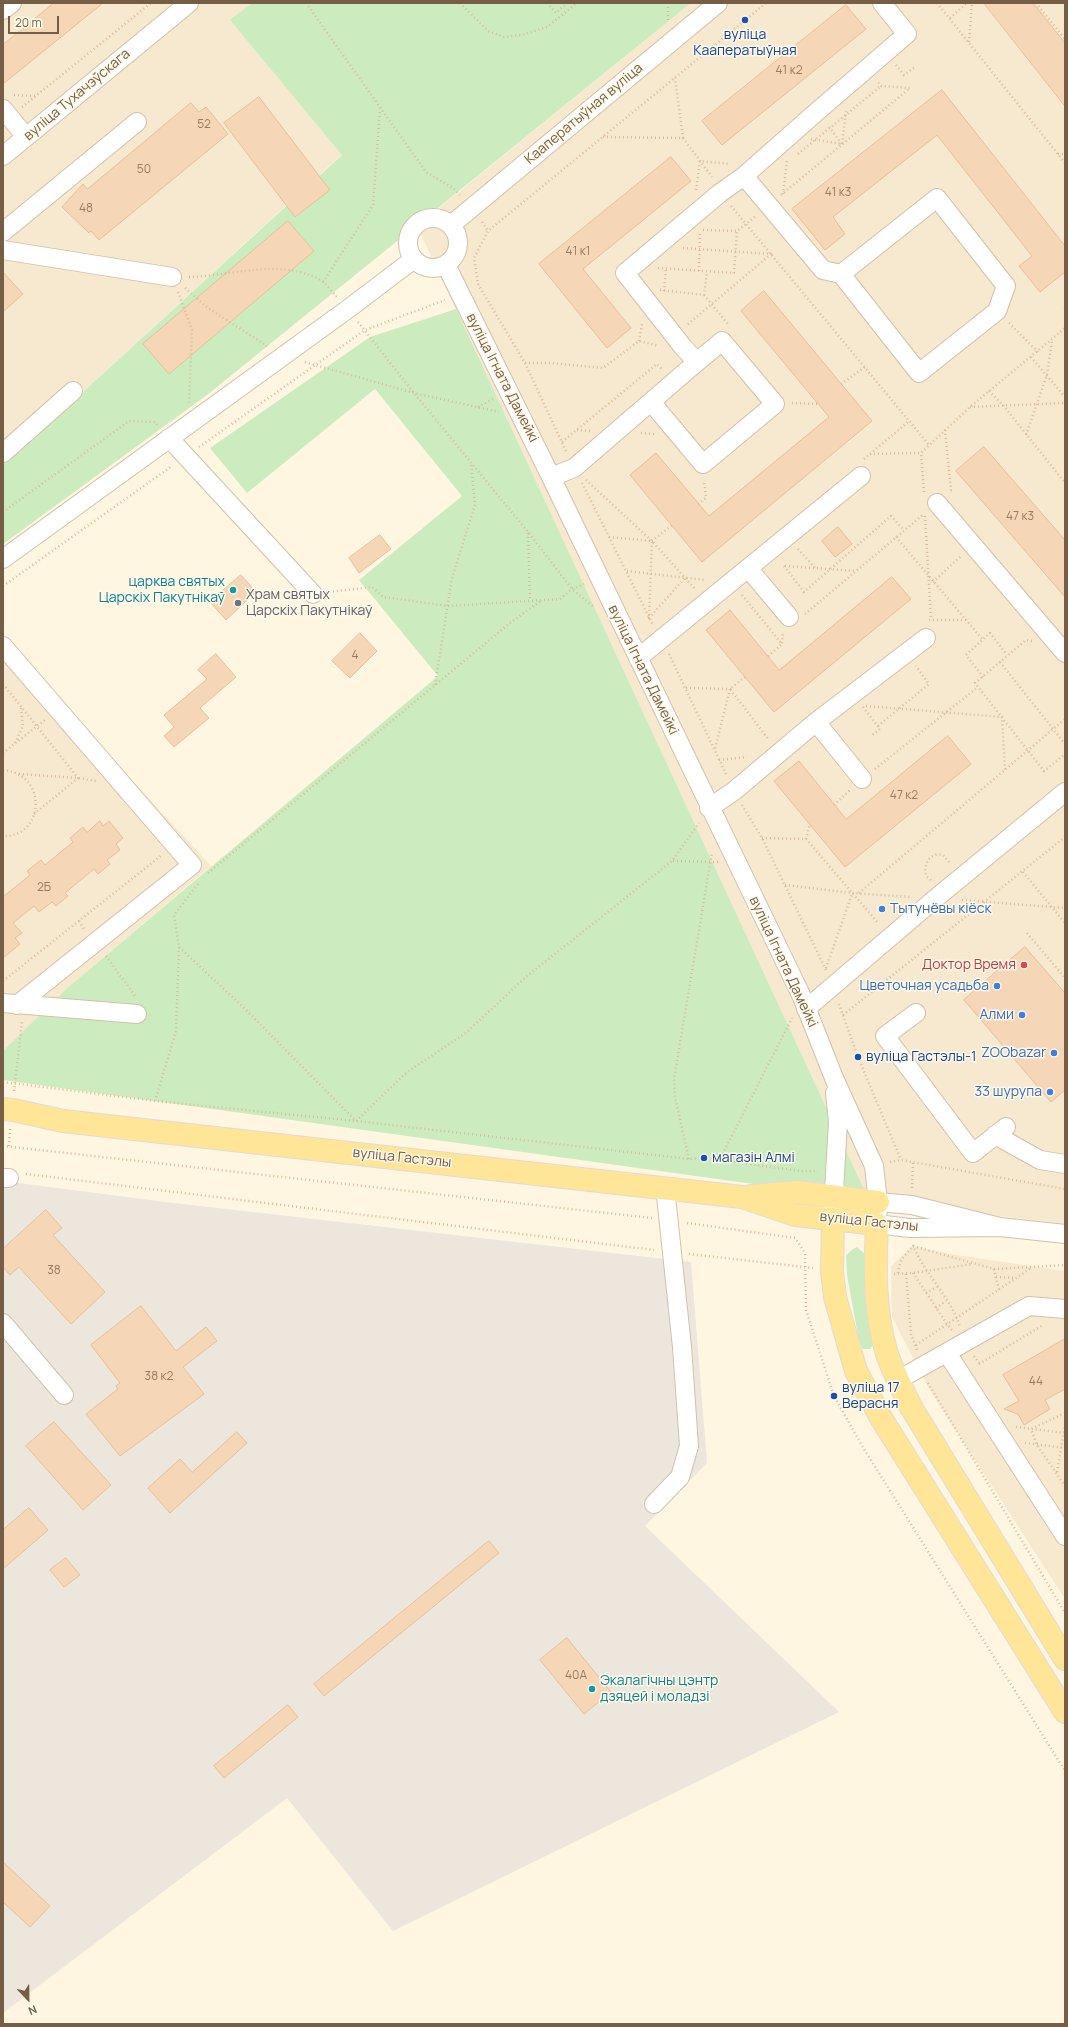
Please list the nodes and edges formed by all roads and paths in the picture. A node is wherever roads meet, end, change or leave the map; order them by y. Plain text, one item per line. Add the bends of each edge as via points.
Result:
1 (12, 3) edge
2 (151, 3) edge
3 (189, 3) edge
4 (306, 3) edge
5 (460, 3) edge
6 (547, 3) edge
7 (567, 3) edge
8 (577, 3) edge
9 (718, 3) edge
10 (766, 3) edge
11 (882, 3) edge
12 (936, 3) edge
13 (967, 3) edge
14 (972, 3) edge
15 (1036, 3) edge
16 (3, 10) edge
17 (950, 18) junction
18 (1065, 39) edge
19 (969, 42) junction
20 (886, 53) junction
21 (914, 67) dead end
22 (867, 68) junction
23 (675, 78) junction
24 (849, 84) junction
25 (881, 86) junction
26 (35, 96) junction
27 (7, 107) edge
28 (380, 108) junction
29 (816, 112) junction
30 (845, 115) junction
31 (136, 122) dead end
32 (829, 128) junction
33 (790, 136) junction
34 (26, 137) junction
35 (602, 137) junction
36 (683, 138) junction
37 (815, 140) junction
38 (842, 144) junction
39 (1058, 154) junction
40 (1065, 154) edge
41 (3, 156) edge
42 (700, 161) junction
43 (786, 163) junction
44 (1065, 163) edge
45 (739, 171) junction
46 (720, 193) junction
47 (784, 193) junction
48 (768, 205) junction
49 (471, 207) junction
50 (781, 220) junction
51 (746, 224) junction
52 (451, 225) junction
53 (488, 231) junction
54 (737, 231) junction
55 (3, 232) edge
56 (658, 246) junction
57 (700, 249) junction
58 (3, 250) edge
59 (735, 251) junction
60 (771, 254) junction
61 (414, 258) junction
62 (446, 265) junction
63 (633, 267) junction
64 (666, 269) junction
65 (699, 271) junction
66 (707, 272) junction
67 (841, 274) junction
68 (172, 277) junction
69 (323, 282) junction
70 (478, 284) junction
71 (636, 288) junction
72 (664, 290) junction
73 (460, 294) junction
74 (348, 309) junction
75 (997, 311) junction
76 (643, 319) dead end
77 (1065, 328) edge
78 (365, 330) junction
79 (1052, 340) junction
80 (639, 341) junction
81 (679, 341) junction
82 (1038, 352) junction
83 (283, 356) junction
84 (1031, 357) junction
85 (697, 362) junction
86 (525, 363) junction
87 (315, 365) junction
88 (865, 367) junction
89 (1046, 375) junction
90 (673, 383) junction
91 (841, 384) dead end
92 (73, 391) dead end
93 (989, 391) junction
94 (414, 393) junction
95 (1065, 397) edge
96 (651, 402) junction
97 (1065, 403) edge
98 (775, 404) junction
99 (817, 404) dead end
100 (1036, 404) junction
101 (1003, 406) junction
102 (970, 407) junction
103 (521, 417) junction
104 (188, 424) junction
105 (945, 430) junction
106 (1026, 435) junction
107 (169, 438) junction
108 (562, 442) junction
109 (929, 445) junction
110 (3, 453) edge
111 (921, 453) junction
112 (870, 454) dead end
113 (186, 457) junction
114 (471, 463) junction
115 (703, 464) junction
116 (574, 468) junction
117 (861, 476) dead end
118 (551, 477) junction
119 (1065, 483) edge
120 (698, 504) dead end
121 (929, 505) junction
122 (3, 512) edge
123 (672, 525) dead end
124 (904, 530) junction
125 (528, 532) junction
126 (609, 537) junction
127 (896, 537) junction
128 (652, 541) junction
129 (973, 545) junction
130 (793, 552) dead end
131 (3, 559) edge
132 (750, 566) junction
133 (784, 566) junction
134 (815, 568) junction
135 (830, 569) junction
136 (626, 571) junction
137 (856, 571) junction
138 (650, 574) junction
139 (928, 576) junction
140 (599, 577) junction
141 (685, 578) junction
142 (933, 582) junction
143 (3, 586) edge
144 (572, 589) junction
145 (735, 589) junction
146 (313, 594) joint
147 (542, 600) junction
148 (530, 601) junction
149 (706, 602) junction
150 (448, 606) junction
151 (595, 607) dead end
152 (649, 618) junction
153 (793, 620) junction
154 (966, 620) junction
155 (661, 638) junction
156 (926, 638) dead end
157 (983, 640) junction
158 (1033, 641) dead end
159 (782, 644) junction
160 (3, 646) edge
161 (907, 653) junction
162 (1065, 653) edge
163 (1007, 655) junction
164 (768, 656) dead end
165 (638, 658) junction
166 (1000, 662) junction
167 (745, 677) dead end
168 (983, 677) junction
169 (3, 685) edge
170 (435, 685) junction
171 (978, 687) junction
172 (686, 688) junction
173 (730, 690) junction
174 (20, 706) junction
175 (58, 709) junction
176 (899, 709) junction
177 (945, 712) junction
178 (1002, 717) junction
179 (1065, 720) edge
180 (816, 722) junction
181 (37, 726) junction
182 (878, 726) junction
183 (1053, 729) junction
184 (871, 736) dead end
185 (15, 744) junction
186 (1065, 744) edge
187 (773, 745) dead end
188 (715, 750) junction
189 (1028, 750) junction
190 (3, 753) edge
191 (1065, 754) edge
192 (3, 770) edge
193 (1005, 770) junction
194 (19, 774) junction
195 (32, 775) junction
196 (78, 778) junction
197 (862, 779) joint
198 (27, 780) junction
199 (124, 786) junction
200 (734, 791) junction
201 (1065, 792) edge
202 (710, 808) junction
203 (34, 814) junction
204 (810, 824) dead end
205 (4, 837) edge
206 (1065, 837) edge
207 (762, 838) junction
208 (806, 839) junction
209 (175, 845) junction
210 (712, 846) dead end
211 (672, 861) junction
212 (711, 861) junction
213 (737, 866) junction
214 (1023, 872) junction
215 (852, 893) junction
216 (859, 894) dead end
217 (78, 921) junction
218 (1065, 924) edge
219 (1027, 933) dead end
220 (891, 937) junction
221 (95, 942) junction
222 (179, 947) junction
223 (826, 969) junction
224 (1065, 978) edge
225 (3, 981) edge
226 (833, 987) junction
227 (804, 1003) junction
228 (10, 1004) edge
229 (916, 1013) dead end
230 (137, 1014) joint
231 (843, 1015) junction
232 (834, 1078) junction
233 (3, 1082) edge
234 (14, 1084) junction
235 (154, 1101) junction
236 (7, 1116) edge
237 (356, 1122) junction
238 (3, 1146) edge
239 (9, 1146) junction
240 (690, 1159) junction
241 (901, 1160) junction
242 (719, 1161) junction
243 (912, 1162) junction
244 (1065, 1164) edge
245 (874, 1166) junction
246 (834, 1171) junction
247 (6, 1178) edge
248 (665, 1187) junction
249 (1065, 1189) edge
250 (833, 1196) junction
251 (742, 1197) junction
252 (878, 1202) junction
253 (912, 1205) junction
254 (833, 1219) junction
255 (669, 1220) junction
256 (877, 1224) junction
257 (1000, 1227) junction
258 (910, 1228) junction
259 (1065, 1234) edge
260 (913, 1246) junction
261 (672, 1252) junction
262 (972, 1264) junction
263 (1065, 1265) edge
264 (807, 1268) junction
265 (1032, 1268) junction
266 (994, 1269) junction
267 (926, 1270) junction
268 (832, 1271) junction
269 (913, 1273) junction
270 (875, 1274) junction
271 (898, 1274) junction
272 (906, 1274) junction
273 (996, 1277) junction
274 (1016, 1278) junction
275 (937, 1287) junction
276 (999, 1290) junction
277 (926, 1294) junction
278 (946, 1301) junction
279 (936, 1308) junction
280 (1065, 1310) edge
281 (957, 1317) junction
282 (3, 1323) edge
283 (947, 1324) junction
284 (1045, 1324) dead end
285 (965, 1342) junction
286 (916, 1345) junction
287 (947, 1352) junction
288 (980, 1364) junction
289 (922, 1366) junction
290 (975, 1367) dead end
291 (898, 1380) junction
292 (64, 1395) dead end
293 (1065, 1413) edge
294 (1065, 1425) edge
295 (1030, 1429) junction
296 (1065, 1433) edge
297 (1009, 1436) junction
298 (1037, 1444) junction
299 (1061, 1448) junction
300 (1065, 1448) edge
301 (1057, 1473) junction
302 (1065, 1486) edge
303 (654, 1504) dead end
304 (1065, 1536) edge
305 (1065, 1613) edge
306 (1065, 1659) edge
307 (1065, 1712) edge
308 (1065, 1771) edge

1 - 16 street
2 - 26 path
3 - 34 street, вуліца Тухачэўскага
4 - 28 path
5 - 8 path via 488,30 504,37 522,35 547,27
6 - 7 path via 556,13
9 - 49 street, Кааператыўная вуліца
10 - 23 path
11 - 20 street via 907,34
12 - 17 path
13 - 17 path
14 - 19 path
15 - 18 path
17 - 19 path
19 - 39 path
20 - 21 path via 904,75
20 - 22 street
22 - 24 street
22 - 25 path
23 - 35 path
23 - 36 path
24 - 29 street
24 - 30 path
25 - 30 path
25 - 38 path via 910,88
26 - 27 path
26 - 27 path
27 - 34 street
28 - 49 path via 426,172 453,188
28 - 69 path via 373,205
29 - 32 path
29 - 33 street
30 - 32 path
30 - 38 path
31 - 55 street
32 - 37 path
32 - 38 path
33 - 37 path
33 - 43 path
33 - 45 street
34 - 41 street, вуліца Тухачэўскага
35 - 36 path
35 - 53 path
36 - 42 path
37 - 38 path
37 - 43 path
38 - 47 path
39 - 40 path
39 - 44 path
42 - 45 path
42 - 46 path via 718,185
43 - 47 path
45 - 46 street
45 - 48 street
46 - 51 path
46 - 56 street
47 - 48 path
47 - 50 path
48 - 50 street
48 - 51 path
49 - 52 street, Кааператыўная вуліца
49 - 53 path
50 - 67 street via 823,270
51 - 54 path
51 - 60 path
52 - 61 street via 442,219 431,218 421,221 413,228 408,238 409,249
52 - 62 street via 457,235 458,246 454,257
53 - 70 path via 474,258
54 - 57 path via 700,230
54 - 59 path
56 - 57 path
56 - 63 street
57 - 59 path
57 - 65 path
58 - 68 street
59 - 60 path
59 - 66 path via 734,273
60 - 81 path
60 - 88 path
61 - 62 street via 423,266 434,268
61 - 74 street
62 - 73 street, вуліца Ігната Дамейкі
63 - 64 path
63 - 71 street via 626,274
64 - 65 path
64 - 72 path
65 - 66 path
66 - 72 path via 704,295
67 - 75 street via 919,373
67 - 75 street via 938,198 1006,286
68 - 69 path via 267,269 298,271
68 - 83 path via 208,308
68 - 104 path via 192,330
69 - 74 path
70 - 73 path
70 - 86 path
71 - 72 path
71 - 81 street
73 - 78 path
73 - 103 street, вуліца Ігната Дамейкі
74 - 78 path
74 - 83 street
75 - 82 path
76 - 80 path
77 - 79 path
78 - 87 path
78 - 94 path
79 - 82 path
79 - 89 path
80 - 81 path via 674,349
80 - 86 path via 603,368
81 - 85 street
82 - 84 path
83 - 87 path
83 - 104 street
84 - 89 path
84 - 93 path
85 - 90 street
85 - 98 street via 722,341
86 - 108 path
87 - 94 path
87 - 113 path
88 - 91 path
88 - 109 path
89 - 95 path
89 - 100 path
90 - 96 street
90 - 108 path via 657,364
92 - 110 street
93 - 101 path
93 - 102 path
94 - 103 path
94 - 114 path
96 - 115 street
96 - 116 street
97 - 100 path
98 - 99 path
98 - 115 street
100 - 101 path
100 - 106 path
101 - 102 path
101 - 106 path
102 - 105 path
103 - 118 street, вуліца Ігната Дамейкі
104 - 107 street
105 - 109 path
105 - 121 path via 950,490
106 - 119 path
107 - 113 street
107 - 122 path via 155,422 129,421
107 - 131 street
108 - 116 path
109 - 111 path
111 - 112 path
111 - 121 path
113 - 143 path
113 - 146 street
114 - 125 path
114 - 150 path via 475,505 452,578
115 - 120 path via 706,498
116 - 118 street
116 - 126 path
116 - 128 path
117 - 132 street
118 - 140 street, вуліца Ігната Дамейкі
121 - 124 path
121 - 129 street
121 - 139 path
123 - 128 path
124 - 127 path
124 - 135 path via 891,516
125 - 144 path
125 - 148 path
126 - 128 path
126 - 136 path
127 - 137 path
127 - 139 path
128 - 138 path
128 - 141 path
129 - 142 path
129 - 162 street
130 - 134 path via 797,549
132 - 133 path
132 - 145 street
132 - 153 street
133 - 134 path
133 - 135 path via 804,592
134 - 135 path
135 - 137 path
136 - 138 path
136 - 152 path
137 - 153 path
138 - 141 path
138 - 152 path
139 - 142 path
139 - 154 path via 931,619
140 - 144 path
140 - 165 street, вуліца Ігната Дамейкі
141 - 145 path
141 - 149 path
141 - 152 path
142 - 154 path
144 - 147 path via 560,599
144 - 151 path
145 - 149 street
145 - 159 path
146 - 150 path via 372,587 383,597
147 - 148 path
147 - 170 path
148 - 150 path
149 - 155 street
150 - 170 path
152 - 155 path
153 - 159 path via 783,632
154 - 157 path
155 - 165 street
155 - 172 path
156 - 161 street
157 - 163 path via 990,633
157 - 168 path via 966,655
158 - 163 path via 1026,640
159 - 164 path
160 - 175 street
161 - 176 path via 929,684
161 - 180 street
163 - 166 path
165 - 202 street, вуліца Ігната Дамейкі
166 - 168 path
166 - 183 path
167 - 173 path
168 - 171 path via 975,683
169 - 174 path
170 - 222 path via 202,878 174,915
171 - 177 path
171 - 178 path
172 - 173 path
172 - 188 path
173 - 187 path
173 - 188 path
174 - 181 path
174 - 185 path via 23,726
175 - 181 path
175 - 199 street
176 - 177 path
176 - 182 path
176 - 182 path via 862,706
177 - 178 path
177 - 197 path
178 - 189 path
178 - 193 path
179 - 183 path
180 - 197 street
180 - 200 street
181 - 185 path
181 - 196 path
182 - 184 path via 880,729
183 - 186 path
183 - 189 path
185 - 190 path
188 - 200 path
189 - 191 path via 1044,771
189 - 193 path
192 - 194 path
193 - 216 path
194 - 195 path
194 - 198 path
195 - 196 path
195 - 198 path
196 - 199 path
196 - 203 path
198 - 203 path via 36,796 37,806
199 - 209 street
200 - 202 street
200 - 207 path
201 - 220 street
202 - 211 path
202 - 213 street, вуліца Ігната Дамейкі
203 - 205 path via 24,830
204 - 208 path
206 - 214 path
207 - 208 path
207 - 223 path
208 - 215 path
209 - 217 path
209 - 221 street via 192,865
210 - 212 path
211 - 212 path
211 - 237 path via 527,976 467,1032 406,1073
212 - 213 path
212 - 240 path via 674,1080 675,1097
213 - 227 street, вуліца Ігната Дамейкі
214 - 218 path
214 - 231 path
215 - 220 path
215 - 223 path
217 - 221 path
217 - 225 path
219 - 224 path
220 - 226 street
221 - 228 street
221 - 230 path via 136,996
222 - 235 path via 176,1031
222 - 237 path via 243,1007
223 - 226 path
226 - 227 street
226 - 231 path
227 - 232 street, вуліца Ігната Дамейкі
227 - 242 path
228 - 230 street
228 - 234 path via 22,1024
229 - 244 street via 885,1036 972,1153 1001,1131 1040,1160
231 - 241 path
232 - 245 street, вуліца Ігната Дамейкі
232 - 246 street, вуліца Ігната Дамейкі via 838,1122
233 - 234 path
234 - 235 path
234 - 236 path
235 - 237 path
236 - 239 path
236 - 248 main road, вуліца Гастэлы
237 - 240 path
238 - 239 path
239 - 255 path
240 - 242 path
241 - 243 path
241 - 245 path
242 - 246 path
243 - 249 path
243 - 253 path
245 - 252 street, вуліца Ігната Дамейкі
246 - 250 street, вуліца Ігната Дамейкі
247 - 261 path via 18,1173
248 - 251 main road, вуліца Гастэлы
248 - 255 street
250 - 251 main road, вуліца Гастэлы via 798,1192
250 - 252 main road, вуліца Гастэлы
250 - 254 street, вуліца Ігната Дамейкі
251 - 254 main road, вуліца Гастэлы via 795,1215
252 - 253 street, вуліца Гастэлы
252 - 256 street, вуліца Ігната Дамейкі
253 - 257 street, вуліца Гастэлы
254 - 256 main road, вуліца Гастэлы
254 - 268 main road
255 - 261 street
255 - 264 path via 795,1238 805,1253
256 - 258 street, вуліца Гастэлы
256 - 270 main road
257 - 258 street, вуліца Гастэлы
257 - 259 street, вуліца Гастэлы
258 - 260 path
260 - 262 path
260 - 267 path
260 - 271 path via 901,1260
261 - 264 path
261 - 303 street via 689,1446 680,1477
262 - 266 path
262 - 267 path
263 - 265 path
264 - 268 path
264 - 308 path via 806,1310 834,1396 864,1449
265 - 266 path
265 - 274 path
266 - 273 path
267 - 269 path
267 - 275 path
268 - 307 main road via 835,1297 856,1371 873,1404
269 - 272 path
269 - 277 path
270 - 271 path
270 - 291 main road via 877,1311 887,1355
271 - 272 path
272 - 286 path via 911,1334
273 - 274 path
273 - 276 path
274 - 276 path
275 - 277 path
275 - 278 path
276 - 281 path
277 - 279 path
278 - 279 path
278 - 281 path
279 - 283 path
280 - 285 street via 1029,1306
281 - 283 path
281 - 285 path
282 - 292 street
283 - 285 path
283 - 286 path
284 - 288 path
285 - 287 street
285 - 288 path
286 - 289 path
287 - 289 street
287 - 297 street
288 - 290 path
289 - 291 street
289 - 305 path via 929,1384
291 - 306 main road via 911,1407
293 - 295 path
294 - 296 path
295 - 296 path
295 - 297 path via 1013,1427
295 - 298 path
296 - 299 path
297 - 298 path
297 - 304 street
298 - 299 path
298 - 301 path
299 - 300 path
299 - 301 path
301 - 302 path

